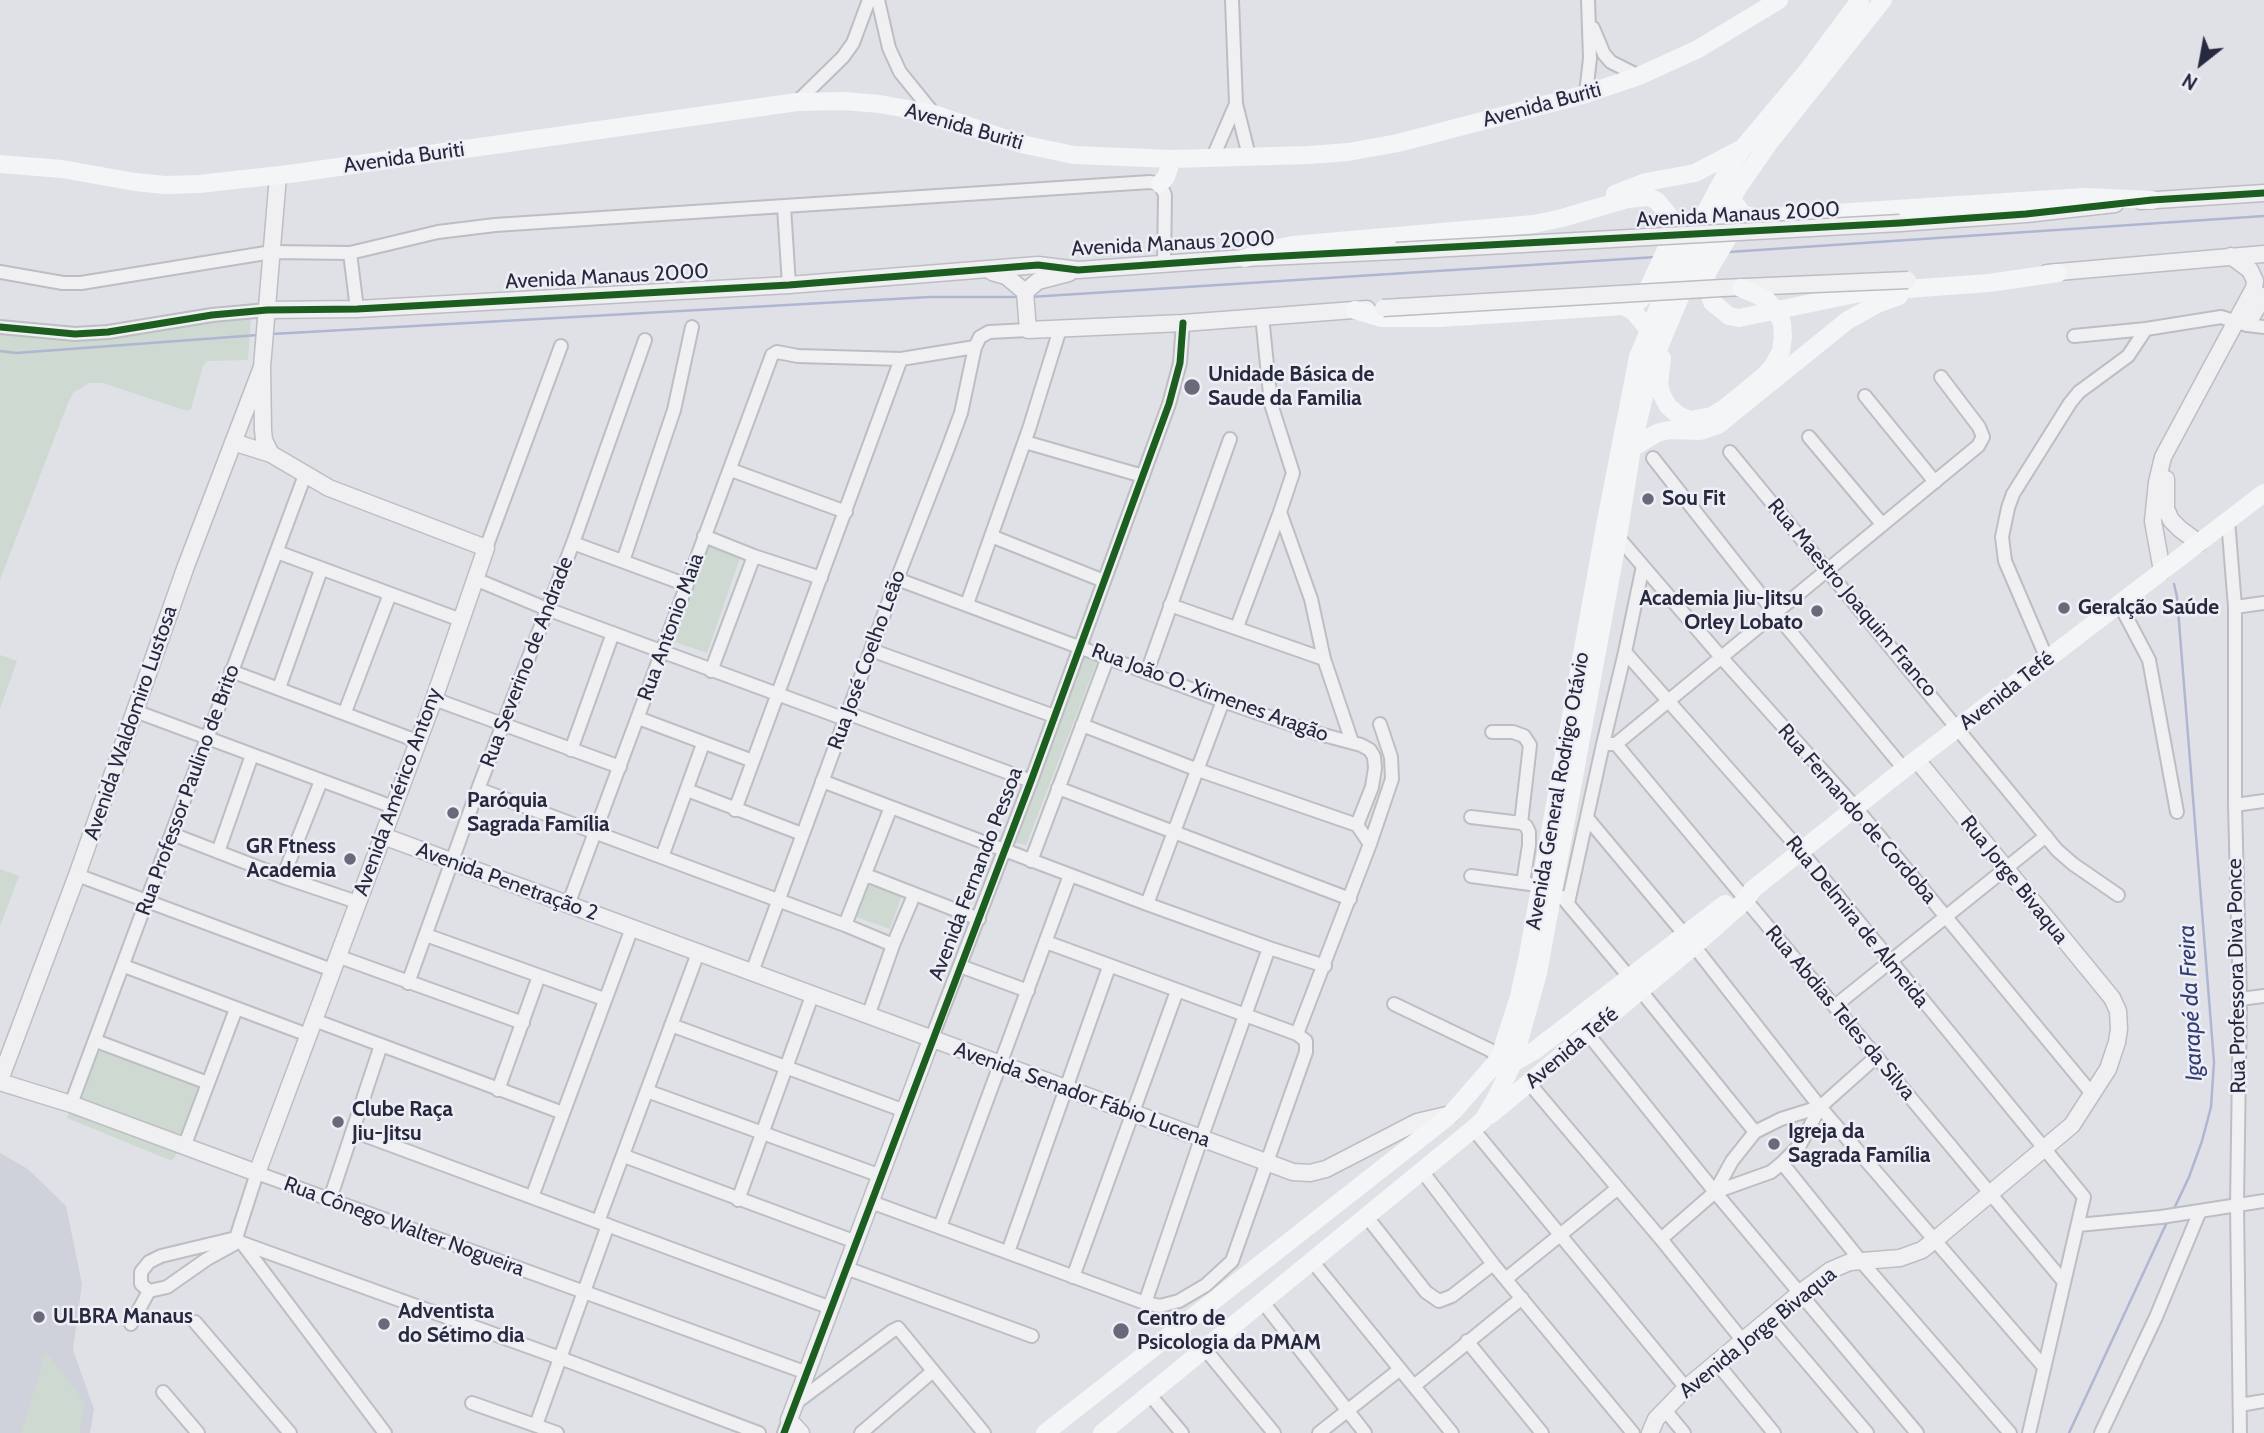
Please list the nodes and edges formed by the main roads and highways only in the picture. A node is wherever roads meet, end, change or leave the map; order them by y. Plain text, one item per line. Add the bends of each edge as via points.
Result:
1 (1779, 0) edge
2 (1860, 0) edge
3 (1883, 0) edge
4 (1742, 149) junction
5 (1172, 159) junction
6 (0, 164) edge
7 (1160, 184) road end
8 (1739, 186) junction
9 (2152, 200) road end
10 (1592, 209) junction
11 (1742, 214) junction
12 (1689, 240) junction
13 (1245, 258) road end
14 (2058, 273) road end
15 (1672, 275) junction
16 (1916, 284) junction
17 (1741, 288) road end
18 (1623, 306) junction
19 (1355, 310) road end
20 (1670, 319) junction
21 (1648, 330) junction
22 (1632, 448) junction
23 (2264, 493) edge
24 (1547, 888) junction
25 (1636, 984) junction
26 (1506, 1061) junction
27 (1478, 1124) junction
28 (1045, 1433) edge
29 (1102, 1433) edge

1 - 5 main road, Avenida Buriti via 1698,49 1587,94 1348,152
2 - 4 main road, Avenida General Rodrigo Otávio
3 - 8 main road, Avenida General Rodrigo Otávio
4 - 10 main road via 1695,173 1618,191
4 - 12 main road, Avenida General Rodrigo Otávio
5 - 6 main road, Avenida Buriti via 1074,155 1021,144 934,114 843,101 797,102 199,184 165,185
5 - 7 main road
8 - 11 main road via 1736,202
8 - 12 main road, Avenida General Rodrigo Otávio
9 - 11 main road via 2084,197 1756,218
10 - 12 main road via 1649,197 1665,209 1672,225
10 - 13 main road via 1534,224 1293,245
11 - 16 main road via 1707,273 1712,302 1728,316 1739,318
12 - 15 main road, Avenida General Rodrigo Otávio
12 - 15 main road
14 - 16 main road via 1989,283
15 - 18 main road via 1641,302
15 - 20 main road, Avenida General Rodrigo Otávio
15 - 21 main road, Avenida General Rodrigo Otávio
16 - 22 main road via 1848,320 1718,425 1700,431 1657,433
17 - 20 main road, bridge via 1766,299 1775,309 1782,323 1781,351 1764,376 1712,416 1690,420 1668,406 1659,385
18 - 19 main road via 1440,318 1382,318
18 - 21 main road
20 - 22 main road, Avenida General Rodrigo Otávio via 1645,385
21 - 24 main road, Avenida General Rodrigo Otávio via 1626,411
22 - 24 main road, Avenida General Rodrigo Otávio
23 - 25 main road, Avenida Tefé via 1910,765
24 - 26 main road, Avenida General Rodrigo Otávio via 1538,973
25 - 26 main road, Avenida Tefé via 1534,1051
25 - 27 main road, Avenida Tefé via 1588,1034
26 - 27 main road, Avenida General Rodrigo Otávio
26 - 28 main road, Avenida General Rodrigo Otávio via 1451,1114
27 - 29 main road, Avenida General Rodrigo Otávio

